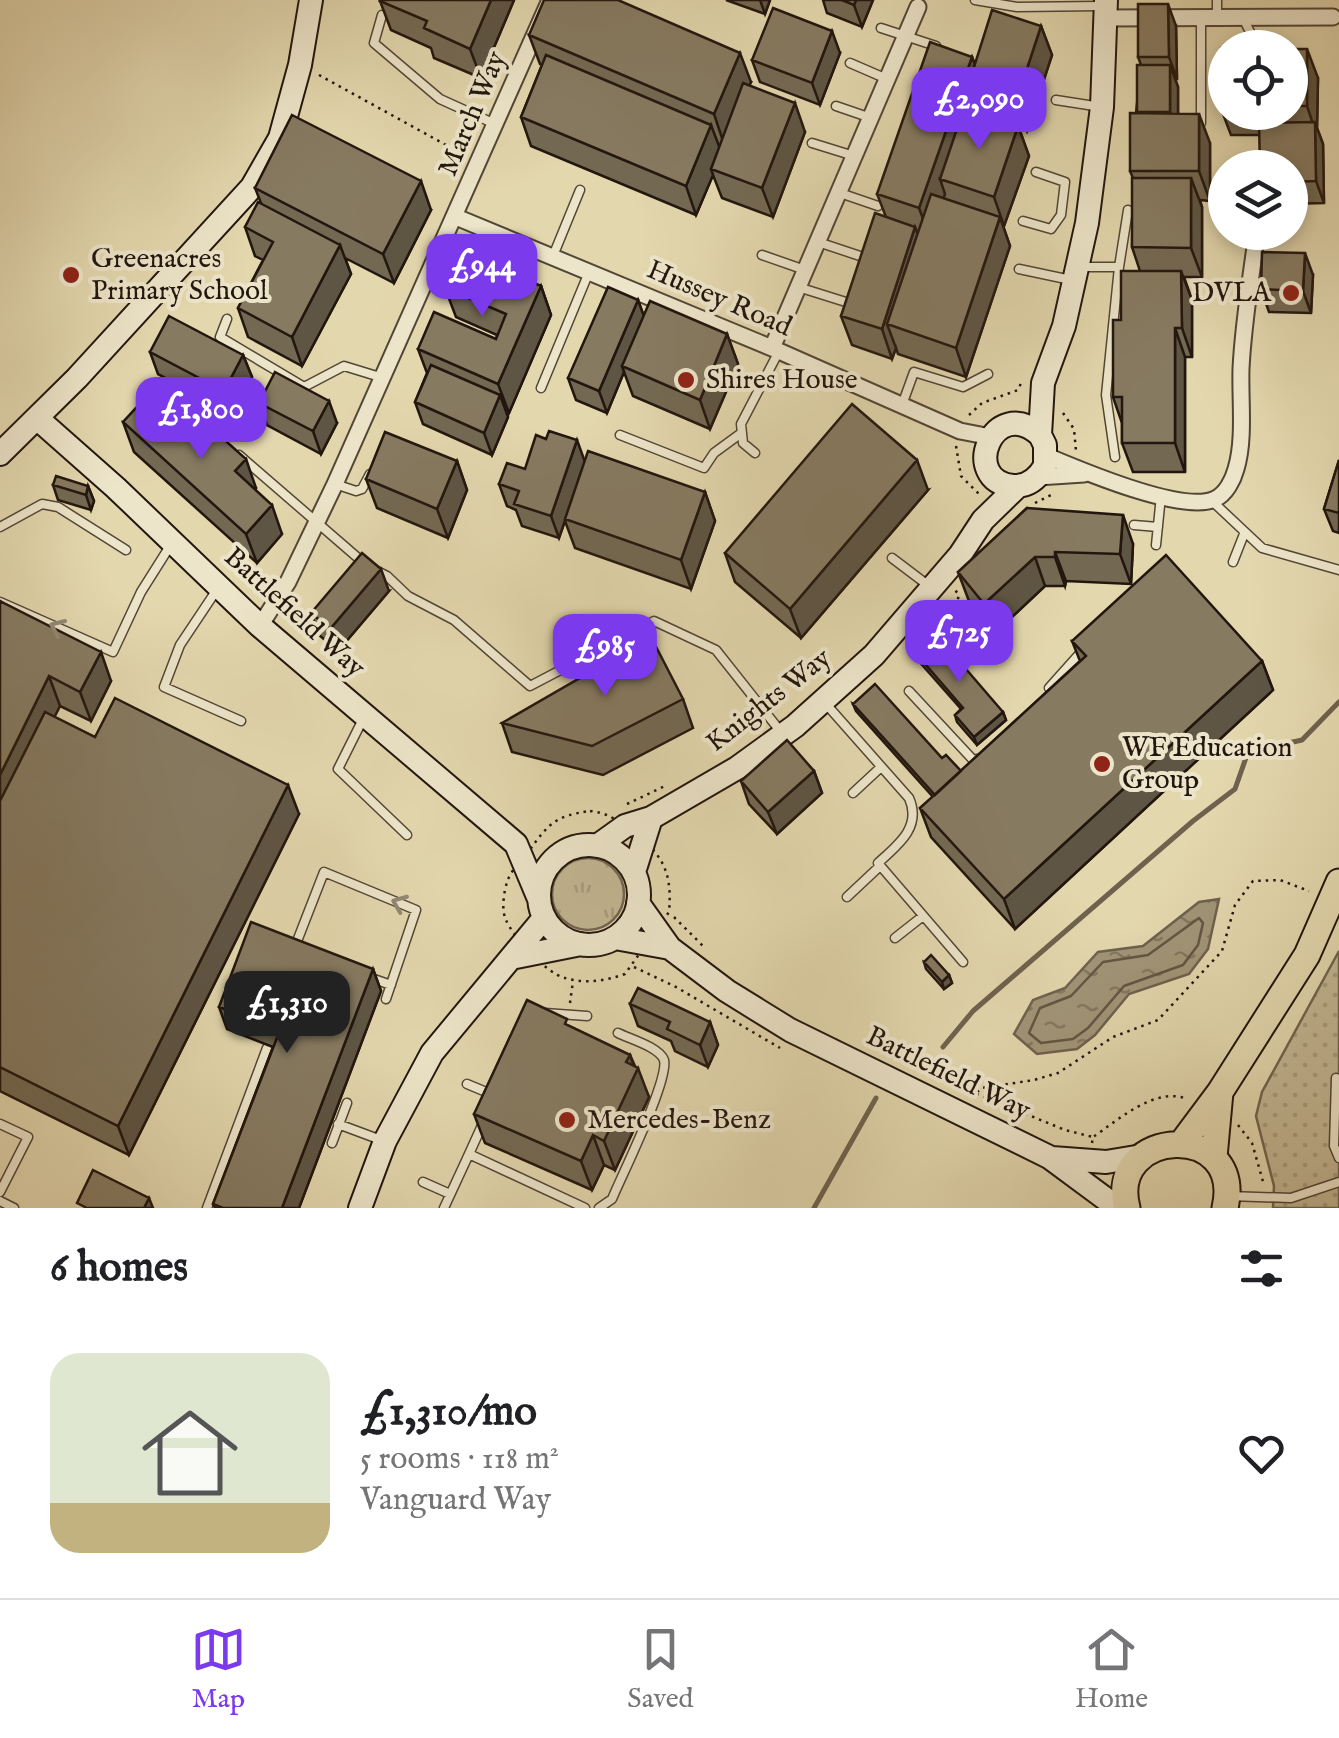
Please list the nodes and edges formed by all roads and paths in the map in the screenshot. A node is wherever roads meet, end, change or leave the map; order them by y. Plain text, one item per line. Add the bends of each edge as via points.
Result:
1 (311, 0) edge
2 (550, 0) edge
3 (975, 0) edge
4 (1217, 0) edge
5 (1018, 4) edge
6 (918, 8) dead end
7 (1106, 8) edge
8 (382, 15) edge
9 (1334, 17) dead end
10 (1209, 18) junction
11 (1243, 18) junction
12 (881, 28) dead end
13 (1249, 30) edge
14 (906, 36) junction
15 (942, 48) edge
16 (850, 64) dead end
17 (300, 65) junction
18 (888, 79) junction
19 (1056, 100) dead end
20 (836, 106) dead end
21 (1102, 107) junction
22 (871, 118) junction
23 (495, 124) junction
24 (1201, 136) edge
25 (812, 143) dead end
26 (854, 156) junction
27 (479, 163) junction
28 (1036, 172) dead end
29 (580, 190) dead end
30 (839, 192) junction
31 (878, 206) edge
32 (1128, 210) edge
33 (1061, 215) junction
34 (456, 217) junction
35 (1023, 220) dead end
36 (1088, 224) junction
37 (818, 242) junction
38 (1260, 250) edge
39 (762, 255) dead end
40 (553, 257) junction
41 (868, 259) edge
42 (1119, 267) junction
43 (1019, 269) dead end
44 (806, 270) junction
45 (590, 272) junction
46 (1077, 274) junction
47 (798, 287) junction
48 (849, 303) edge
49 (228, 319) dead end
50 (775, 349) junction
51 (988, 374) dead end
52 (380, 377) junction
53 (1034, 380) junction
54 (541, 388) dead end
55 (177, 399) dead end
56 (902, 406) junction
57 (972, 410) dead end
58 (38, 419) junction
59 (1000, 430) junction
60 (209, 431) edge
61 (740, 434) junction
62 (620, 435) dead end
63 (958, 438) junction
64 (235, 452) edge
65 (755, 453) dead end
66 (0, 454) edge
67 (1115, 457) dead end
68 (1015, 470) junction
69 (372, 471) edge
70 (335, 484) junction
71 (1160, 496) junction
72 (1212, 500) junction
73 (316, 520) junction
74 (1134, 525) dead end
75 (0, 527) edge
76 (1158, 527) junction
77 (1244, 534) junction
78 (172, 542) junction
79 (1156, 544) dead end
80 (126, 550) dead end
81 (892, 558) dead end
82 (1233, 562) dead end
83 (1339, 570) edge
84 (938, 582) junction
85 (219, 588) junction
86 (0, 602) edge
87 (952, 621) dead end
88 (260, 626) junction
89 (1085, 648) edge
90 (1050, 688) edge
91 (908, 691) dead end
92 (823, 701) junction
93 (365, 715) junction
94 (241, 721) dead end
95 (783, 734) junction
96 (986, 751) edge
97 (881, 766) junction
98 (853, 793) dead end
99 (612, 816) dead end
100 (651, 818) junction
101 (543, 830) dead end
102 (407, 835) dead end
103 (516, 844) junction
104 (597, 846) junction
105 (571, 848) junction
106 (655, 849) dead end
107 (880, 866) junction
108 (512, 870) dead end
109 (634, 872) junction
110 (1330, 889) edge
111 (847, 897) dead end
112 (638, 904) junction
113 (542, 908) junction
114 (923, 916) junction
115 (509, 924) dead end
116 (615, 938) junction
117 (895, 938) dead end
118 (581, 944) junction
119 (670, 948) junction
120 (708, 952) dead end
121 (309, 956) edge
122 (511, 958) junction
123 (638, 958) dead end
124 (963, 962) dead end
125 (542, 965) dead end
126 (358, 974) edge
127 (574, 980) junction
128 (390, 985) junction
129 (386, 1000) dead end
130 (568, 1012) junction
131 (537, 1014) edge
132 (588, 1016) dead end
133 (618, 1033) dead end
134 (268, 1048) edge
135 (922, 1071) dead end
136 (1336, 1078) dead end
137 (502, 1080) edge
138 (467, 1084) dead end
139 (1220, 1092) junction
140 (976, 1093) junction
141 (1178, 1095) dead end
142 (495, 1096) junction
143 (346, 1103) dead end
144 (1231, 1118) dead end
145 (0, 1124) edge
146 (338, 1124) junction
147 (385, 1141) junction
148 (332, 1143) dead end
149 (1182, 1143) junction
150 (469, 1154) junction
151 (1142, 1156) junction
152 (1049, 1158) junction
153 (1214, 1158) junction
154 (1339, 1158) edge
155 (423, 1182) dead end
156 (1339, 1182) edge
157 (1264, 1185) dead end
158 (0, 1192) edge
159 (450, 1194) junction
160 (0, 1201) edge
161 (1227, 1202) edge
162 (14, 1208) edge
163 (206, 1208) edge
164 (360, 1208) edge
165 (444, 1208) edge
166 (586, 1208) edge
167 (599, 1208) edge
168 (1118, 1208) edge
169 (1127, 1208) edge

1 - 17 street
2 - 23 street, March Way
3 - 5 lane
4 - 10 lane
5 - 7 lane
6 - 14 street
7 - 10 street
7 - 21 street
8 - 23 lane via 374,43 440,99
9 - 11 street
10 - 11 street
10 - 24 lane
11 - 13 lane
12 - 14 lane
14 - 15 lane
14 - 18 street
16 - 18 lane
17 - 27 path
17 - 58 street via 280,138 252,187
18 - 22 street
19 - 21 lane
20 - 22 lane
21 - 36 street
22 - 26 street
23 - 27 street, March Way
25 - 26 lane
26 - 30 street
27 - 34 street, March Way
28 - 33 lane via 1065,182
29 - 40 lane
30 - 31 lane
30 - 37 street
32 - 42 lane
33 - 35 lane via 1051,229
33 - 36 lane
34 - 40 street, Hussey Road
34 - 52 street, March Way
36 - 46 street
37 - 41 lane
37 - 44 street
38 - 72 street via 1242,353 1236,469
39 - 44 lane
40 - 45 street, Hussey Road
42 - 46 lane
42 - 67 lane via 1106,395
43 - 46 lane
44 - 47 street
45 - 50 street, Hussey Road
45 - 54 lane
46 - 53 street via 1064,326
47 - 48 lane
47 - 50 street
49 - 52 lane via 220,337 304,387 344,366
50 - 56 street, Hussey Road
50 - 61 lane
51 - 56 lane via 963,387 914,372
52 - 70 street, March Way
53 - 57 path
53 - 59 street
53 - 68 street
55 - 60 lane
56 - 63 street, Hussey Road
58 - 66 street
58 - 78 street, Battlefield Way
59 - 63 street, Hussey Road
59 - 68 street via 984,453
59 - 68 street via 1022,424
61 - 62 lane via 704,468
61 - 65 lane
63 - 68 street, Hussey Road
63 - 68 path via 962,476
64 - 73 lane
68 - 71 street via 1088,474
68 - 84 street, Knights Way
69 - 70 lane via 362,489
70 - 73 street, March Way
71 - 72 street
71 - 76 lane
72 - 77 lane
73 - 88 street, March Way
73 - 95 lane via 408,596 454,620 530,686 654,621 716,650
74 - 76 lane
75 - 80 lane via 42,504 58,507
76 - 79 lane
77 - 82 lane
77 - 83 lane via 1262,548
78 - 85 street, Battlefield Way
78 -> 86 lane via 113,652
81 - 84 lane
84 - 87 path via 960,594
84 - 92 street, Knights Way
85 - 88 street, Battlefield Way
85 - 94 lane via 180,645 164,687
88 - 93 street, Battlefield Way
89 - 90 lane
91 - 96 lane via 975,762
92 - 95 street, Knights Way
92 - 97 lane
93 - 102 lane via 338,769
93 - 103 street, Battlefield Way
95 - 100 street, Knights Way
97 - 98 lane
97 - 107 lane via 914,810 902,842
99 - 101 path via 571,814
100 - 104 street, Knights Way via 624,826
100 - 109 street
103 - 105 street
103 - 113 street, Battlefield Way
104 - 105 street
104 - 109 street via 612,850
105 - 113 street via 546,868
106 - 120 path via 666,867 668,914
107 - 111 lane
107 - 114 lane
108 - 115 path via 504,903
109 - 112 street, Battlefield Way
110 - 139 main road via 1307,956
110 - 140 path via 1254,882 1235,904 1222,951 1158,1020 1113,1037 1058,1073
112 - 116 street
112 - 119 street, Battlefield Way
113 - 118 street via 560,936
113 - 122 street
114 - 117 lane
114 - 124 lane
116 - 118 street, Battlefield Way
116 - 119 street, Battlefield Way
118 - 122 street, Battlefield Way
119 - 152 street, Battlefield Way via 790,1030
128 -> 121 lane via 416,910 324,872 293,950
122 - 147 street via 432,1053
123 - 127 path via 625,974
125 - 127 path
126 - 128 lane
127 - 130 path
128 - 129 lane
130 - 131 lane
130 - 132 lane
133 - 167 lane via 658,1052 664,1064 660,1089 612,1199
134 - 163 lane
135 - 140 path
136 - 154 lane
137 - 142 lane
138 - 142 lane
139 - 149 main road
139 - 153 main road
140 - 141 path via 1093,1139 1130,1108
142 - 150 lane
143 - 146 lane
144 - 157 path via 1252,1144
145 - 158 lane via 28,1137
146 - 147 lane
146 - 148 lane
147 - 164 street
149 - 151 main road
149 - 153 main road
150 - 159 lane
150 - 166 lane
151 - 152 street, Battlefield Way via 1106,1162
151 - 169 main road via 1126,1182
152 - 168 street, Battlefield Way
153 - 161 main road via 1225,1176
155 - 159 lane
156 - 161 lane via 1291,1198
159 - 165 lane
160 - 162 lane

